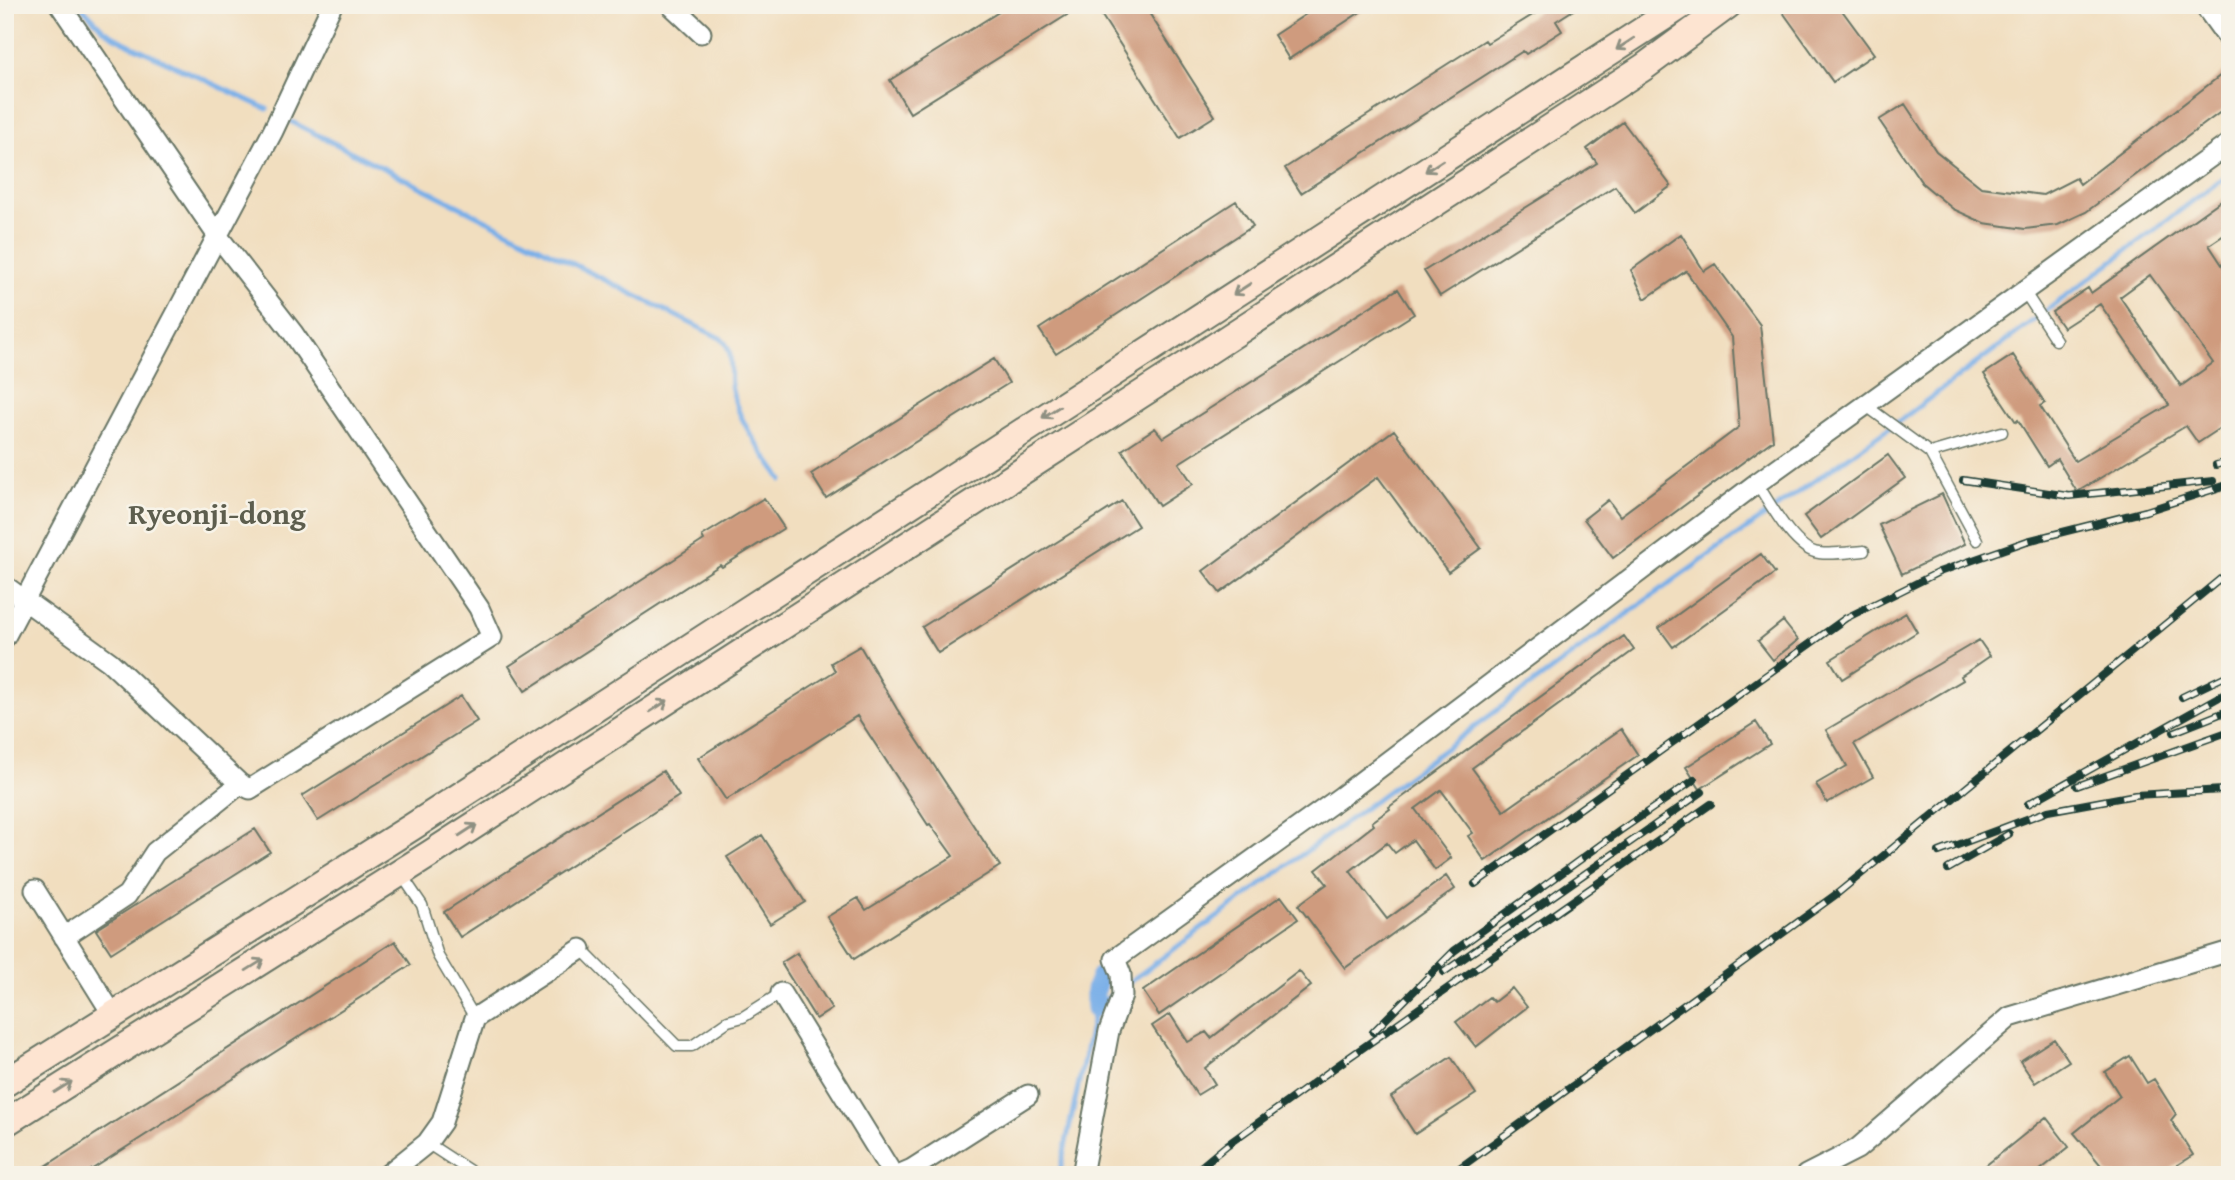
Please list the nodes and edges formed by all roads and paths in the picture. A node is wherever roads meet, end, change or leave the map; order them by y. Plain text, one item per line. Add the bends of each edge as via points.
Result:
1 (60, 5) edge
2 (332, 5) edge
3 (671, 5) edge
4 (1728, 5) edge
5 (2204, 5) edge
6 (1670, 9) edge
7 (701, 33) dead end
8 (1688, 36) junction
9 (2230, 41) edge
10 (2226, 156) edge
11 (217, 235) junction
12 (2026, 295) junction
13 (2056, 340) dead end
14 (1869, 408) junction
15 (2002, 432) dead end
16 (1930, 453) junction
17 (1762, 491) junction
18 (1977, 540) dead end
19 (1864, 551) dead end
20 (5, 586) edge
21 (26, 598) junction
22 (5, 637) edge
23 (240, 784) junction
24 (421, 841) junction
25 (400, 873) junction
26 (35, 890) dead end
27 (64, 937) junction
28 (581, 949) joint
29 (2230, 951) edge
30 (782, 993) joint
31 (113, 1015) junction
32 (475, 1018) junction
33 (5, 1083) edge
34 (1028, 1095) dead end
35 (5, 1123) edge
36 (427, 1143) junction
37 (904, 1173) edge
38 (387, 1175) edge
39 (476, 1175) edge
40 (1082, 1175) edge
41 (1806, 1175) edge

1 - 11 street
2 - 11 street via 273,131
3 - 7 street
4 - 8 main road
5 - 9 street
6 - 8 street
6 -> 24 main road via 1189,323
24 -> 8 main road via 1208,351
10 - 12 street
11 - 21 street
11 - 23 street via 293,333 479,608 492,637 250,789
12 - 13 lane
12 - 14 street
14 - 16 lane
14 - 17 street
15 - 16 lane
16 - 18 lane
17 - 19 lane via 1801,544 1816,553
17 - 40 street via 1115,958 1122,996 1109,1031
20 - 21 street
21 - 22 street
21 - 23 street via 110,662
23 - 27 street via 155,852 127,895
24 - 25 main road
24 - 31 main road
25 - 32 lane via 422,905 438,956
35 -> 25 main road
26 - 27 street
27 - 31 street
28 - 30 lane via 677,1045 692,1046
28 - 32 street
29 - 41 street via 2010,1017 1857,1149
30 - 37 street
31 - 33 main road
32 - 36 street via 442,1122
34 - 37 street
36 - 38 street
36 - 39 lane

